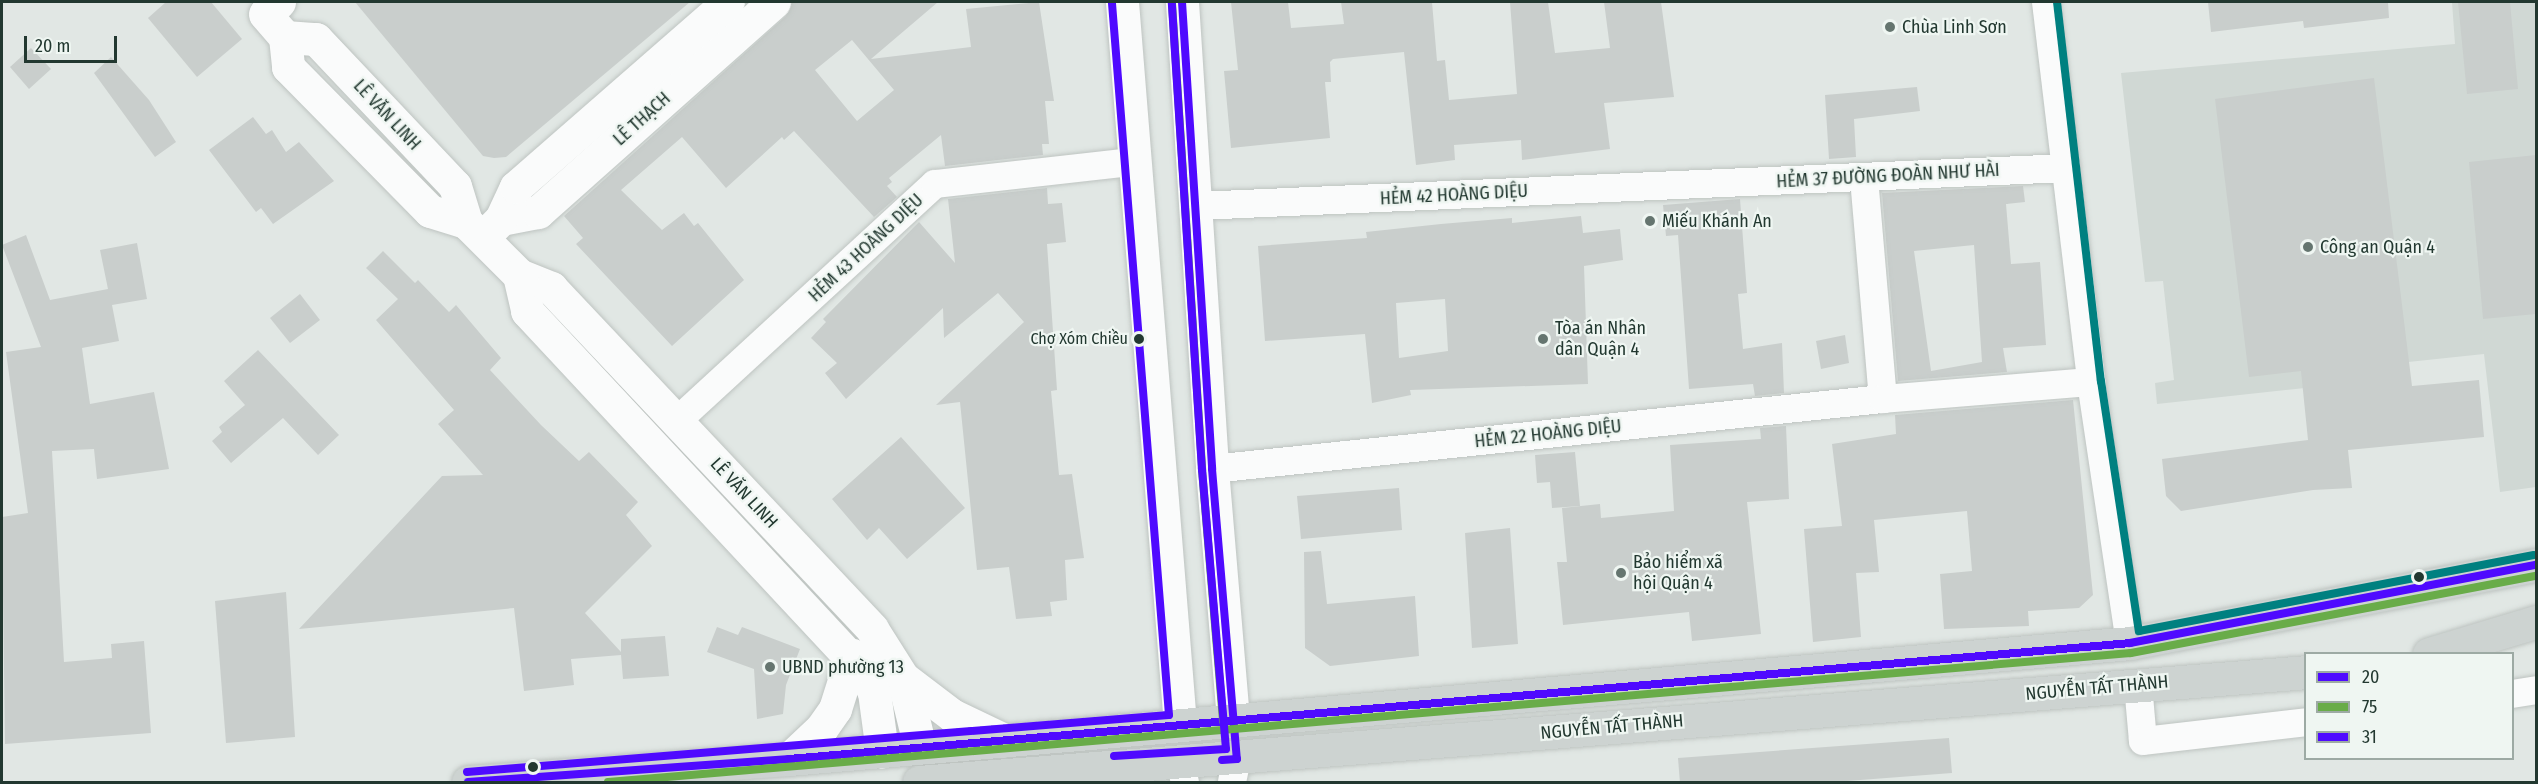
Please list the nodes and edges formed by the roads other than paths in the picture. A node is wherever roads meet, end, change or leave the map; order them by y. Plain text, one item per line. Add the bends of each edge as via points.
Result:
1 (728, 2) edge
2 (774, 2) edge
3 (1122, 2) edge
4 (1182, 2) edge
5 (2046, 2) edge
6 (271, 14) edge
7 (1132, 162) junction
8 (2066, 168) junction
9 (1864, 178) junction
10 (1710, 183) joint
11 (1197, 206) junction
12 (483, 226) junction
13 (519, 275) junction
14 (2091, 382) junction
15 (1883, 399) junction
16 (677, 421) junction
17 (1212, 469) junction
18 (2536, 565) edge
19 (2536, 622) edge
20 (2130, 643) junction
21 (2437, 652) edge
22 (852, 655) junction
23 (2304, 672) edge
24 (903, 678) junction
25 (2138, 685) junction
26 (2536, 690) edge
27 (2514, 694) edge
28 (1233, 720) junction
29 (2304, 722) edge
30 (1180, 725) junction
31 (1004, 740) junction
32 (920, 747) junction
33 (882, 751) junction
34 (789, 759) junction
35 (1234, 771) edge
36 (1183, 772) edge
37 (990, 779) edge
38 (468, 783) edge
39 (919, 783) edge

1 - 12 street, LÊ THẠCH via 516,187
2 - 12 street, LÊ THẠCH via 538,212
3 - 7 street
4 - 11 street
5 - 8 street
6 - 12 street, LÊ VĂN LINH via 316,39 454,186
7 - 16 street, HẺM 43 HOÀNG DIỆU via 934,184
7 - 30 street
8 - 9 street, HẺM 37 ĐƯỜNG ĐOÀN NHƯ HÀI
8 - 14 street
9 - 10 street, HẺM 37 ĐƯỜNG ĐOÀN NHƯ HÀI
9 - 15 street
10 - 11 street, HẺM 42 HOÀNG DIỆU
11 - 17 street
12 - 13 street, LÊ VĂN LINH
13 - 16 street, LÊ VĂN LINH via 551,288
13 - 22 street, LÊ VĂN LINH via 527,311
14 - 15 street, HẺM 22 HOÀNG DIỆU
14 - 20 street
15 - 17 street, HẺM 22 HOÀNG DIỆU
16 - 24 street, LÊ VĂN LINH via 872,629
17 - 28 street
18 - 20 main road
19 - 21 main road
20 - 28 main road
22 - 33 street, LÊ VĂN LINH via 874,692
22 - 34 street via 835,709 821,729
23 - 25 main road, NGUYỄN TẤT THÀNH
24 - 31 street via 952,715
24 - 32 street, LÊ VĂN LINH
25 - 29 street via 2143,741
25 - 35 main road, NGUYỄN TẤT THÀNH
26 - 27 street
28 - 30 main road
28 - 35 main road
30 - 31 main road
30 - 36 main road
31 - 32 main road
32 - 33 main road
33 - 34 main road
34 - 38 main road
35 - 36 main road, NGUYỄN TẤT THÀNH
36 - 37 main road, NGUYỄN TẤT THÀNH
37 - 39 main road, NGUYỄN TẤT THÀNH

